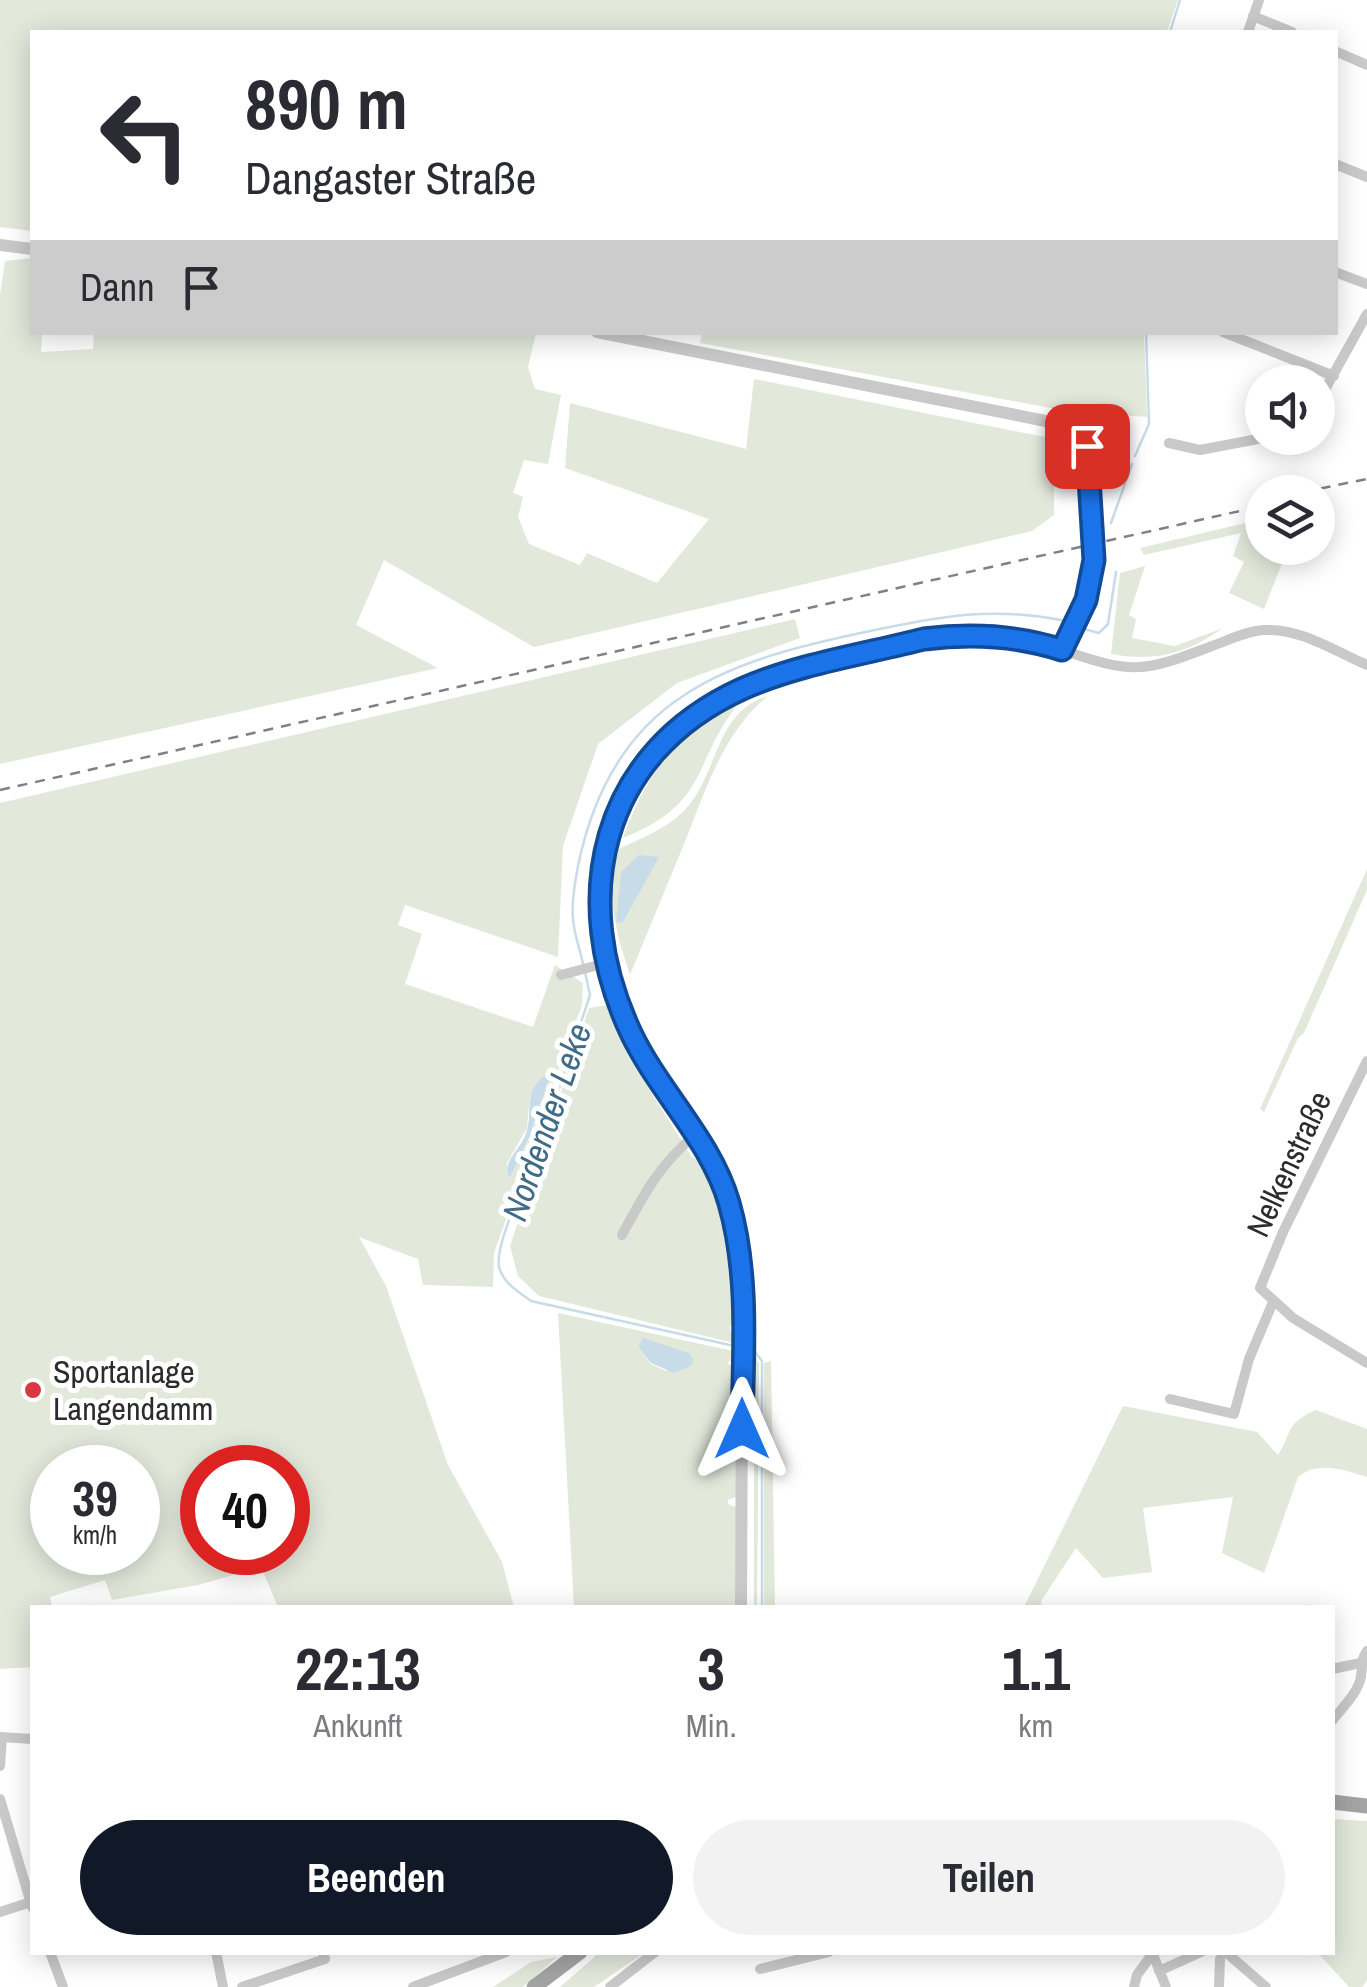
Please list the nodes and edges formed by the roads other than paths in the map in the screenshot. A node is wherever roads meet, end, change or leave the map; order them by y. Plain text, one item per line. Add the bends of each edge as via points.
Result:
1 (1259, 0) edge
2 (1253, 16) junction
3 (1249, 30) edge
4 (1287, 30) edge
5 (1338, 52) edge
6 (1367, 64) edge
7 (1338, 165) edge
8 (1367, 177) edge
9 (0, 245) edge
10 (30, 248) edge
11 (1338, 273) edge
12 (1367, 284) edge
13 (1367, 314) edge
14 (611, 335) edge
15 (1230, 335) edge
16 (1306, 365) edge
17 (1335, 374) edge
18 (1245, 442) edge
19 (1169, 443) dead end
20 (1062, 650) junction
21 (1367, 665) edge
22 (606, 963) junction
23 (561, 975) dead end
24 (1367, 1062) edge
25 (695, 1135) junction
26 (622, 1235) dead end
27 (1273, 1302) junction
28 (1366, 1360) edge
29 (1170, 1399) dead end
30 (741, 1605) edge
31 (1367, 1651) edge
32 (1363, 1662) edge
33 (1335, 1668) edge
34 (1335, 1717) edge
35 (1, 1737) edge
36 (30, 1740) edge
37 (0, 1766) edge
38 (0, 1799) edge
39 (1335, 1802) edge
40 (1367, 1806) edge
41 (30, 1897) edge
42 (30, 1904) edge
43 (0, 1912) edge
44 (51, 1955) edge
45 (217, 1955) edge
46 (324, 1955) edge
47 (498, 1955) edge
48 (577, 1955) edge
49 (577, 1955) edge
50 (651, 1955) edge
51 (817, 1955) edge
52 (1151, 1955) edge
53 (1154, 1955) edge
54 (1194, 1955) edge
55 (1223, 1955) edge
56 (760, 1969) dead end
57 (1159, 1971) junction
58 (63, 1987) edge
59 (223, 1987) edge
60 (242, 1987) edge
61 (412, 1987) edge
62 (534, 1987) edge
63 (548, 1987) edge
64 (610, 1987) edge
65 (1134, 1987) edge
66 (1166, 1987) edge
67 (1219, 1987) edge
68 (1266, 1987) edge

1 - 2 street
2 - 3 street
2 - 4 street
5 - 6 street
7 - 8 street
9 - 10 street
11 - 12 street
13 - 17 street
14 - 20 street via 1071,428 1089,455 1094,560
15 - 16 street
18 - 19 street via 1200,450
20 - 21 street via 1142,669 1266,630 1302,636
20 - 22 street via 974,634 924,639 745,688 697,714 656,751 613,821 598,905
22 - 23 street
22 - 25 street via 632,1036
24 - 27 street, Nelkenstraße via 1260,1288
25 - 26 street via 654,1176
25 - 30 street via 719,1177 742,1275
27 - 28 street
27 - 29 street via 1234,1414
31 - 32 street
32 - 33 street
32 - 34 street via 1354,1692
35 - 36 street
35 - 37 street
38 - 41 street
39 - 40 main road
42 - 43 street
44 - 58 street
45 - 59 street
46 - 60 street
47 - 61 street
48 - 62 main road
49 - 63 main road
50 - 64 street
51 - 56 street
52 - 65 street
53 - 57 street
54 - 57 street
55 - 67 street
55 - 68 street
57 - 66 street

